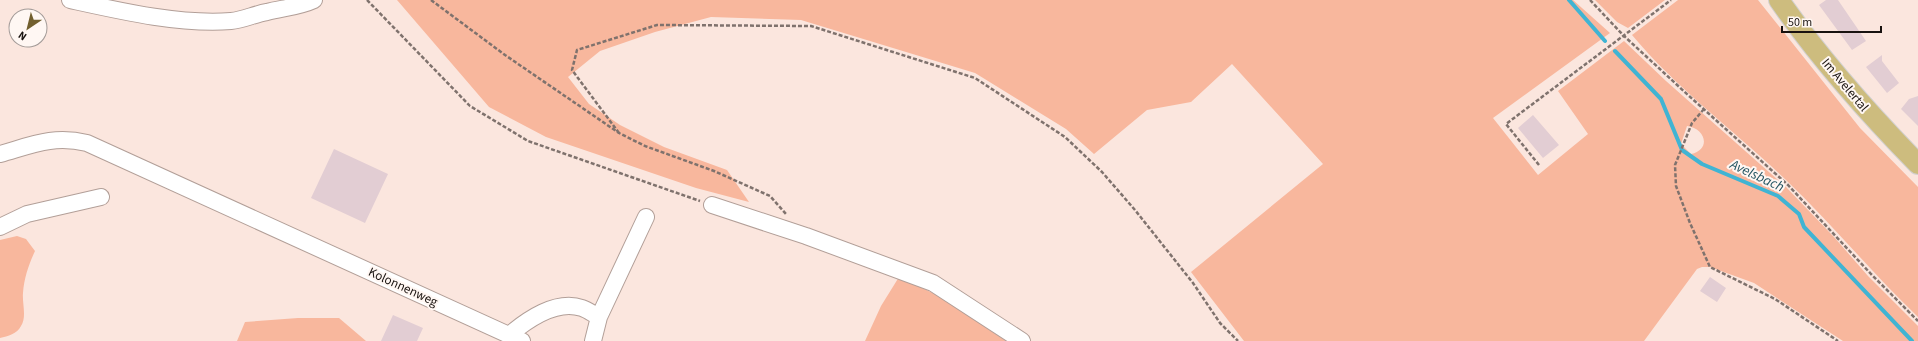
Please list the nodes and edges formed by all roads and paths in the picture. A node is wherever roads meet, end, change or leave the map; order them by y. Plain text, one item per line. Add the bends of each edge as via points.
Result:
1 (70, 0) edge
2 (98, 0) edge
3 (314, 0) edge
4 (367, 0) edge
5 (431, 0) edge
6 (1590, 0) edge
7 (1671, 0) edge
8 (1779, 0) edge
9 (129, 13) junction
10 (1624, 34) junction
11 (1704, 109) junction
12 (619, 132) junction
13 (0, 154) edge
14 (1918, 164) edge
15 (1539, 165) dead end
16 (101, 197) dead end
17 (712, 205) joint
18 (646, 217) dead end
19 (0, 227) edge
20 (806, 236) junction
21 (599, 317) junction
22 (1918, 321) edge
23 (515, 338) edge
24 (593, 341) edge
25 (1022, 341) edge
26 (1238, 341) edge
27 (1838, 341) edge

1 - 9 street
2 - 9 street
3 - 9 street via 301,6 232,21 203,21
4 - 17 path via 470,106 502,127 528,141
5 - 12 path via 505,55
6 - 10 path
7 - 10 path
8 - 14 main road, Im Avelertal via 1800,30 1870,114
10 - 11 path
10 - 15 path via 1506,124
11 - 22 path via 1788,185
11 - 27 path via 1692,123 1675,165 1676,186 1710,266 1774,299
12 - 20 path via 645,146 714,171 770,196
12 - 26 path via 572,70 577,50 657,25 811,26 975,78 1065,137 1102,172 1140,216 1220,323
13 - 23 street, Kolonnenweg via 52,140 70,139 87,143
16 - 19 street via 27,214
17 - 20 street
18 - 21 street
20 - 25 street via 933,283
21 - 23 street via 581,308 563,306 526,321
21 - 24 street

